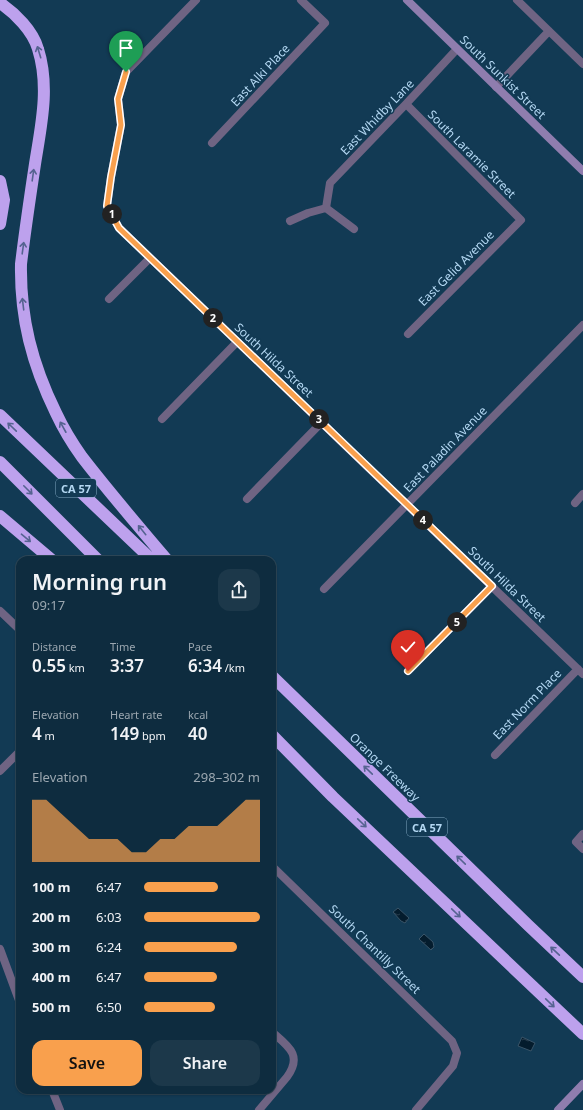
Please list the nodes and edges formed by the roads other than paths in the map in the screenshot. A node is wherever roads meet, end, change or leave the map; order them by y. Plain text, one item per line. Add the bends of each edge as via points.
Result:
1 (196, 0) edge
2 (301, 0) edge
3 (407, 0) edge
4 (517, 0) edge
5 (0, 3) edge
6 (549, 31) junction
7 (457, 49) junction
8 (583, 64) edge
9 (496, 86) junction
10 (406, 104) junction
11 (212, 143) dead end
12 (583, 171) edge
13 (0, 182) edge
14 (326, 208) junction
15 (521, 220) joint
16 (290, 221) dead end
17 (0, 224) edge
18 (354, 229) dead end
19 (150, 258) junction
20 (109, 299) dead end
21 (583, 325) edge
22 (408, 334) dead end
23 (237, 342) junction
24 (0, 415) edge
25 (162, 419) dead end
26 (322, 422) junction
27 (0, 462) edge
28 (583, 494) edge
29 (247, 499) dead end
30 (575, 502) dead end
31 (407, 505) junction
32 (0, 516) edge
33 (47, 556) edge
34 (94, 556) edge
35 (148, 556) edge
36 (164, 556) edge
37 (492, 586) junction
38 (324, 589) dead end
39 (0, 611) edge
40 (16, 626) edge
41 (408, 671) dead end
42 (580, 672) edge
43 (276, 680) edge
44 (276, 739) edge
45 (276, 748) edge
46 (16, 755) edge
47 (495, 755) dead end
48 (0, 771) edge
49 (333, 796) junction
50 (583, 834) edge
51 (583, 849) edge
52 (276, 870) edge
53 (0, 949) edge
54 (583, 977) edge
55 (16, 992) edge
56 (583, 1034) edge
57 (276, 1036) edge
58 (583, 1084) edge
59 (276, 1090) edge
60 (54, 1094) edge
61 (272, 1094) edge
62 (60, 1110) edge
63 (259, 1110) edge
64 (416, 1110) edge
65 (558, 1110) edge

1 - 19 street, South Hilda Street via 126,72 118,99 121,125 107,206 119,228
2 - 11 street, East Alki Place via 325,23
3 - 7 street, South Sunkist Street
4 - 6 street
36 -> 5 highway via 81,456 47,395 26,334 20,282 43,109 44,75 38,48 32,36 11,10
6 - 8 street
6 - 9 street
7 - 9 street, South Sunkist Street
7 - 10 street, East Whidby Lane
9 - 12 street, South Sunkist Street
10 - 14 street, East Whidby Lane via 330,183
10 - 15 street, South Laramie Street
13 - 17 highway via 4,200
14 - 16 street
14 - 18 street
15 - 22 street, East Gelid Avenue
19 - 20 street
19 - 23 street, South Hilda Street
21 - 31 street, East Paladin Avenue
23 - 25 street
23 - 26 street, South Hilda Street
35 -> 24 highway, CA 57
26 - 29 street
26 - 31 street, South Hilda Street
27 -> 34 highway, CA 57
28 - 30 street
31 - 37 street, South Hilda Street
31 - 38 street, East Paladin Avenue
32 -> 33 highway
37 - 41 street
37 - 42 street, South Hilda Street
39 - 40 street
42 - 47 street, East Norm Place
54 -> 43 highway, Orange Freeway / CA 57
44 - 49 highway
45 - 49 highway
46 - 48 street
49 -> 56 highway
50 - 51 street via 576,842
52 - 64 street, South Chantilly Street via 449,1037 454,1045 457,1053 453,1066
53 - 55 street
57 - 59 street via 290,1049 294,1059 291,1072
58 - 65 street
60 - 62 street
61 - 63 street

